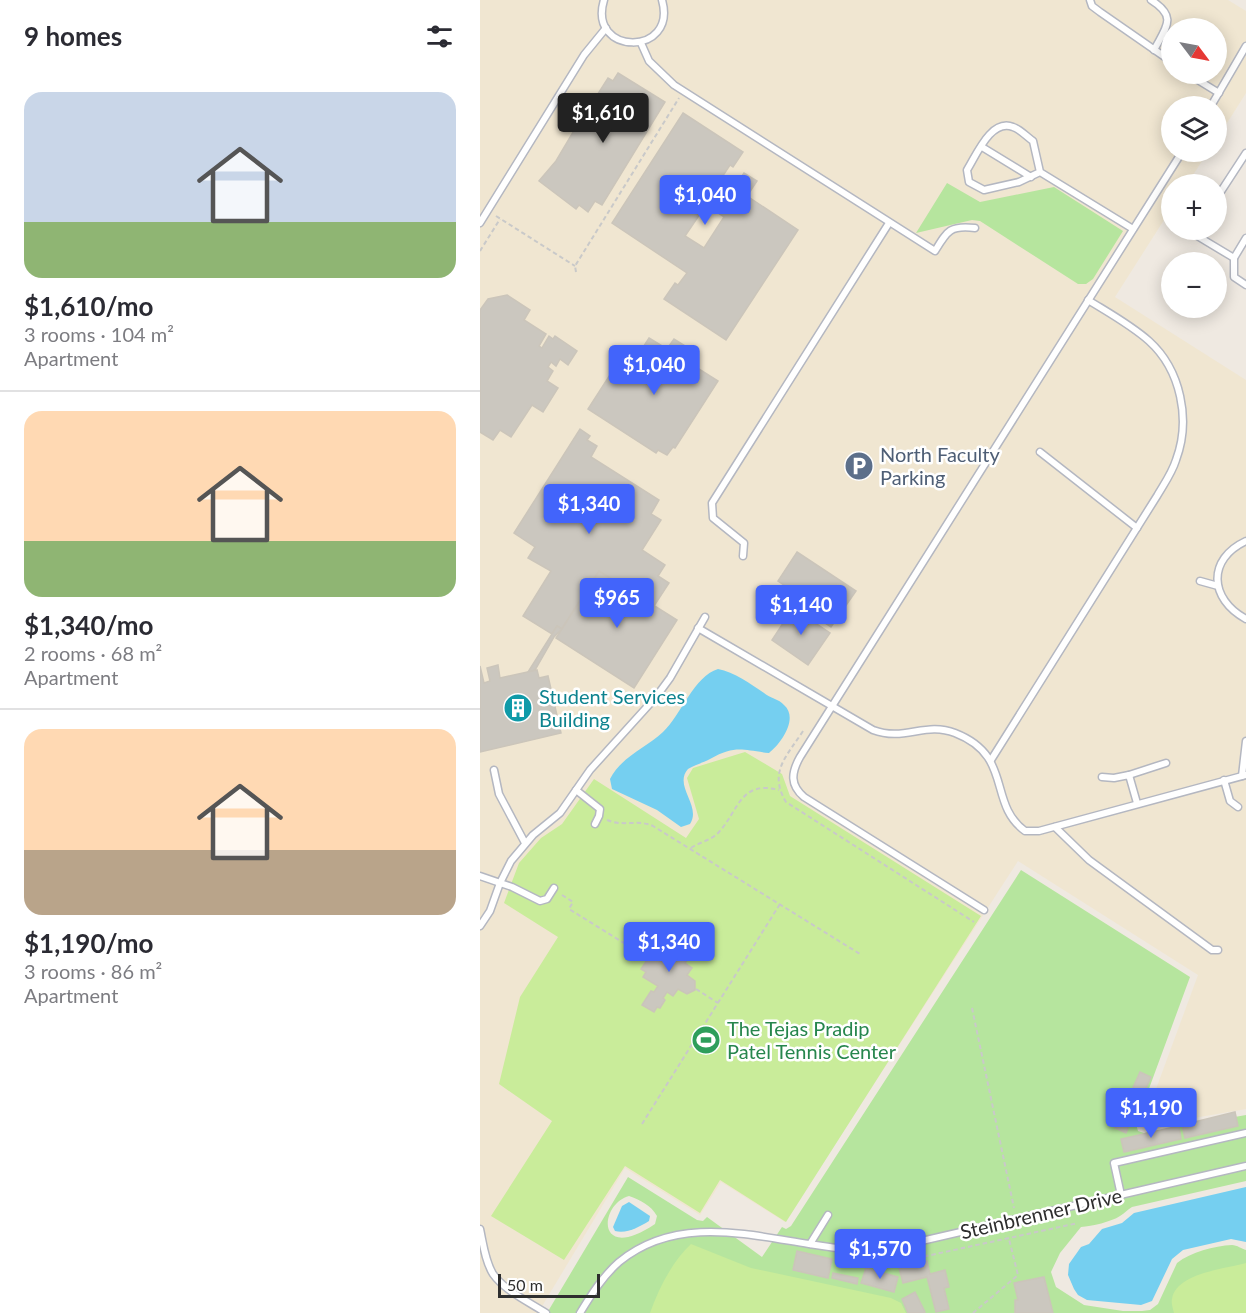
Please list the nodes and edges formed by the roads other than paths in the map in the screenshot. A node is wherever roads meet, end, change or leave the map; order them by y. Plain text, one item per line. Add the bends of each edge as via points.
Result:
1 (604, 0) edge
2 (662, 0) edge
3 (1090, 0) edge
4 (1151, 0) edge
5 (606, 28) junction
6 (641, 43) junction
7 (1246, 46) edge
8 (1154, 50) junction
9 (1161, 55) edge
10 (1204, 84) edge
11 (1219, 93) junction
12 (1217, 96) edge
13 (982, 147) junction
14 (1246, 153) edge
15 (1176, 162) edge
16 (1040, 172) junction
17 (1030, 177) junction
18 (1227, 183) edge
19 (480, 223) edge
20 (889, 223) junction
21 (975, 228) dead end
22 (1133, 229) junction
23 (1246, 238) edge
24 (1204, 240) edge
25 (1234, 258) junction
26 (1246, 285) edge
27 (1088, 300) junction
28 (1040, 452) dead end
29 (1137, 528) junction
30 (1246, 541) edge
31 (743, 556) dead end
32 (1200, 581) dead end
33 (1218, 586) junction
34 (705, 617) dead end
35 (1246, 619) edge
36 (698, 628) junction
37 (832, 706) junction
38 (1246, 741) edge
39 (991, 760) junction
40 (1166, 763) dead end
41 (494, 770) dead end
42 (1129, 775) junction
43 (1244, 775) edge
44 (1102, 777) dead end
45 (1224, 780) junction
46 (576, 790) junction
47 (1137, 803) junction
48 (1238, 807) dead end
49 (595, 824) dead end
50 (1055, 827) junction
51 (525, 843) junction
52 (480, 876) edge
53 (500, 883) junction
54 (554, 889) road end
55 (984, 910) dead end
56 (480, 926) edge
57 (1218, 950) dead end
58 (1246, 1133) edge
59 (1246, 1166) edge
60 (1121, 1195) junction
61 (828, 1215) dead end
62 (480, 1229) edge
63 (810, 1244) junction
64 (546, 1313) edge
65 (580, 1313) edge

1 - 5 lane via 602,19
2 - 6 lane via 663,21 658,31
3 - 8 lane via 1092,6
4 - 8 lane via 1168,15 1168,24
5 - 6 lane via 621,41
5 - 19 lane via 584,55
6 - 20 lane via 649,61 674,85
7 - 11 lane
8 - 9 lane
10 - 11 lane
11 - 12 lane
13 - 16 lane via 991,131 1012,126 1033,141
13 - 17 lane
13 - 17 lane via 967,170 969,182 984,190
14 - 18 lane
15 - 22 lane
16 - 17 lane
16 - 22 lane
20 - 21 lane via 935,251 947,231 961,226
20 - 31 lane via 712,503 713,518 744,543
22 - 27 lane
23 - 25 lane
24 - 25 lane
25 - 26 lane via 1234,277
27 - 29 lane via 1151,343 1171,370 1179,394 1183,420 1176,460
27 - 37 lane
28 - 29 lane
29 - 39 lane
30 - 33 lane via 1225,555 1218,568
32 - 33 lane
33 - 35 lane via 1228,607
34 - 36 lane
36 - 37 lane
36 - 46 lane via 663,688
37 - 39 lane via 882,733 900,735 938,729 955,733
37 - 55 lane via 797,763 793,781 797,790
38 - 43 lane
39 - 50 lane via 1006,809 1019,827 1031,832
40 - 42 lane
41 - 51 lane via 500,794
42 - 44 lane
42 - 47 lane
43 - 45 lane
45 - 47 lane
45 - 48 lane via 1230,801
46 - 49 lane via 600,809
46 - 51 lane via 560,813
47 - 50 lane
50 - 57 lane via 1089,860 1212,950
51 - 53 lane
52 - 53 lane
53 - 54 lane via 540,901 547,899
53 - 56 lane
58 - 60 lane via 1114,1163
59 - 60 lane, Steinbrenner Drive
60 - 63 lane, Steinbrenner Drive via 886,1249 846,1250
61 - 63 lane
62 - 64 lane via 493,1273 501,1283
63 - 65 lane, Steinbrenner Drive via 725,1232 661,1238 619,1262

